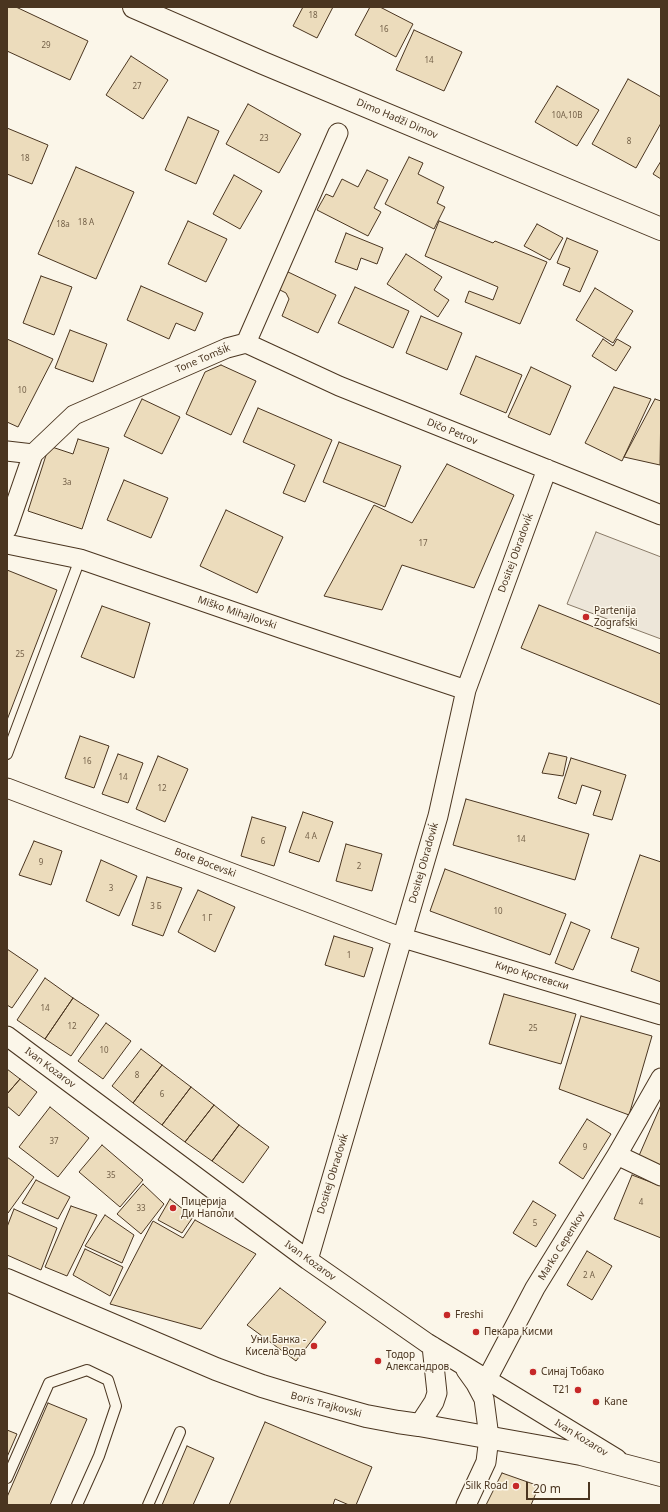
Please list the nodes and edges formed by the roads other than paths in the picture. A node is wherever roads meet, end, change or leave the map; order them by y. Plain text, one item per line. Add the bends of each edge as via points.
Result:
1 (134, 7) edge
2 (338, 133) dead end
3 (661, 229) edge
4 (246, 343) junction
5 (7, 451) edge
6 (33, 454) junction
7 (547, 469) junction
8 (661, 515) edge
9 (7, 529) edge
10 (7, 544) edge
11 (80, 559) junction
12 (466, 690) junction
13 (7, 754) edge
14 (7, 788) edge
15 (403, 938) junction
16 (661, 1015) edge
17 (7, 1036) edge
18 (661, 1078) edge
19 (617, 1155) junction
20 (661, 1176) edge
21 (308, 1260) junction
22 (7, 1280) edge
23 (432, 1346) junction
24 (463, 1366) junction
25 (486, 1381) junction
26 (419, 1425) junction
27 (180, 1432) dead end
28 (489, 1437) junction
29 (626, 1465) junction
30 (661, 1475) edge
31 (7, 1478) edge
32 (77, 1505) edge
33 (148, 1505) edge
34 (466, 1505) edge

1 - 3 street, Dimo Hadži Dimov
2 - 4 street
4 - 6 street, Tone Tomšiḱ via 227,348 74,415
4 - 7 street, Dičo Petrov via 339,386
5 - 6 street
6 - 9 street, Tone Tomšiḱ
7 - 8 street, Dičo Petrov
7 - 12 street, Dositej Obradoviḱ
10 - 11 street, Miško Mihajlovski
11 - 12 street, Miško Mihajlovski
11 - 13 lane
12 - 15 street, Dositej Obradoviḱ via 438,816
14 - 15 street, Bote Bocevski
15 - 16 street, Киро Крстевски
15 - 21 street, Dositej Obradoviḱ
17 - 21 street, Ivan Kozarov
18 - 19 street, Marko Cepenkov
19 - 20 street
19 - 25 street, Marko Cepenkov via 535,1288
21 - 23 street, Ivan Kozarov
22 - 26 street, Boris Trajkovski via 262,1386 366,1416
23 - 24 street, Ivan Kozarov
23 - 26 street via 437,1393
24 - 25 street, Ivan Kozarov
24 - 28 street via 484,1399
25 - 29 street, Ivan Kozarov
26 - 28 street, Boris Trajkovski
27 - 33 lane
28 - 29 street, Boris Trajkovski
28 - 34 street via 486,1462
29 - 30 street, Boris Trajkovski
31 - 32 lane via 49,1383 87,1370 108,1380 116,1406 99,1456

